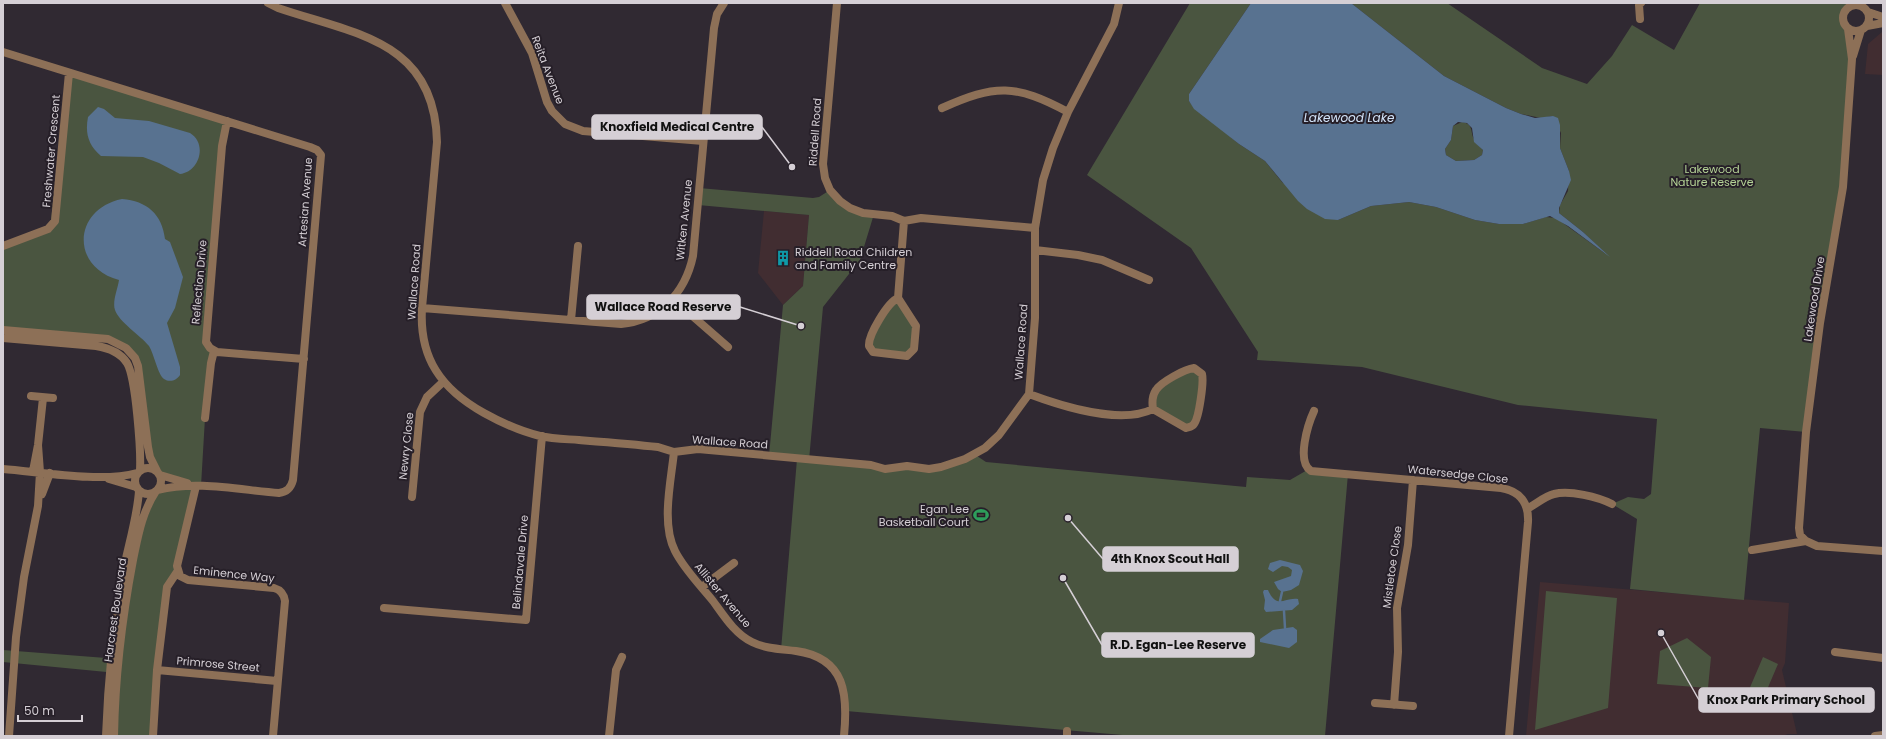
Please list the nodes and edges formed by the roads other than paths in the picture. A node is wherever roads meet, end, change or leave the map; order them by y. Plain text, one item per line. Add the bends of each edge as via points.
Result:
1 (268, 3) edge
2 (505, 3) edge
3 (724, 3) edge
4 (837, 3) edge
5 (1117, 4) edge
6 (1639, 4) edge
7 (1851, 4) edge
8 (1864, 7) edge
9 (1883, 17) edge
10 (1640, 20) dead end
11 (1883, 23) edge
12 (1864, 28) junction
13 (1848, 29) junction
14 (3, 52) edge
15 (1852, 59) junction
16 (69, 73) junction
17 (942, 108) dead end
18 (1068, 112) junction
19 (227, 121) junction
20 (703, 141) junction
21 (904, 221) junction
22 (1035, 228) junction
23 (3, 246) edge
24 (578, 246) dead end
25 (1035, 250) junction
26 (1149, 280) dead end
27 (898, 298) junction
28 (673, 299) junction
29 (422, 308) junction
30 (571, 320) junction
31 (3, 330) edge
32 (3, 338) edge
33 (728, 347) dead end
34 (214, 351) junction
35 (304, 359) junction
36 (443, 382) junction
37 (1029, 394) junction
38 (31, 396) dead end
39 (43, 398) junction
40 (53, 398) dead end
41 (1153, 409) junction
42 (1314, 411) dead end
43 (205, 418) dead end
44 (542, 436) junction
45 (674, 452) junction
46 (3, 469) edge
47 (36, 471) junction
48 (139, 472) junction
49 (50, 473) junction
50 (158, 473) junction
51 (102, 477) junction
52 (1413, 480) junction
53 (196, 486) junction
54 (138, 489) junction
55 (157, 491) junction
56 (412, 497) dead end
57 (1612, 504) dead end
58 (38, 506) junction
59 (1527, 509) junction
60 (1806, 541) junction
61 (1752, 550) dead end
62 (1883, 551) edge
63 (734, 563) dead end
64 (179, 575) junction
65 (702, 587) junction
66 (384, 608) dead end
67 (1835, 652) dead end
68 (622, 657) dead end
69 (1883, 658) edge
70 (157, 670) junction
71 (278, 681) junction
72 (1375, 703) dead end
73 (1394, 704) junction
74 (1413, 706) dead end
75 (1883, 735) edge
76 (9, 736) edge
77 (106, 736) edge
78 (114, 736) edge
79 (153, 736) edge
80 (273, 736) edge
81 (609, 736) edge
82 (844, 736) edge
83 (1509, 736) edge
84 (1875, 736) edge

1 - 29 street, Wallace Road via 378,41 395,52 408,65 426,92 435,118 437,142
2 - 20 street, Reita Avenue via 532,53 549,106 560,120 570,127 583,131
3 - 20 street, Witken Avenue via 717,14 714,28
4 - 21 street, Riddell Road via 823,164 825,178 836,198 850,208 863,213 892,216
5 - 18 street, Wallace Road via 1114,24
6 - 10 street
7 - 8 street
7 - 13 street via 1842,17
8 - 9 street
8 - 12 street via 1870,19
11 - 12 street
12 - 13 street via 1852,31
12 - 15 street, Lakewood Drive
13 - 15 street, Lakewood Drive
14 - 16 street, Artesian Avenue
15 - 60 street, Lakewood Drive via 1843,187 1820,323 1802,468 1799,528 1800,535
16 - 19 street, Artesian Avenue
16 - 23 street, Freshwater Crescent via 55,221 48,229
17 - 18 street via 976,94 1005,90 1037,97
18 - 22 street, Wallace Road via 1046,170
19 - 34 street, Reflection Drive via 222,146 206,333 207,346
19 - 35 street, Artesian Avenue via 310,147 317,150 320,155
20 - 28 street, Witken Avenue via 693,256 686,279
21 - 22 street, Riddell Road via 921,218
21 - 27 street
22 - 25 street, Wallace Road
24 - 30 street
25 - 26 street via 1102,260
25 - 37 street, Wallace Road via 1035,318
27 - 27 street via 916,326 914,349 907,356 873,352 869,346 870,337 888,306
28 - 30 street, Witken Avenue via 654,314 631,323 609,324
28 - 33 street
29 - 30 street, Witken Avenue
29 - 36 street, Wallace Road via 422,331 426,351
31 - 50 street via 108,340 126,348 138,366 148,447
32 - 48 street via 96,346 109,349 121,356 128,365 132,379 140,447
34 - 35 street
34 - 43 street
35 - 53 street, Artesian Avenue via 291,487 286,492 279,493
36 - 44 street, Wallace Road via 458,397 488,416 515,429
36 - 56 street, Newry Close via 427,397 420,412
37 - 41 street via 1079,409 1108,414 1140,414
37 - 45 street, Wallace Road via 1006,427 990,443 965,459 937,468 920,469 907,466 888,469 871,465 698,449
38 - 39 street
39 - 40 street
39 - 47 street
41 - 41 street via 1154,394 1158,387 1188,369 1194,368 1200,372 1203,382 1197,417 1192,426 1182,427
42 - 52 street, Watersedge Close via 1306,428 1304,460 1309,469
44 - 45 street, Wallace Road via 658,446
44 - 66 street, Belindavale Drive via 526,620
45 - 65 street, Allister Avenue via 668,517 669,534 678,557
46 - 47 street
47 - 49 street
47 - 58 street
48 - 50 street via 149,468
48 - 51 street via 127,476
48 - 54 street via 135,480
49 - 51 street
49 - 58 street
50 - 53 street, Artesian Avenue
50 - 55 street via 161,483
51 - 54 street
52 - 59 street, Watersedge Close via 1508,489 1522,499
52 - 73 street, Mistletoe Close via 1408,545 1397,608 1398,652
53 - 55 street, Artesian Avenue via 169,487
53 - 64 street, Eminence Way via 177,566
54 - 55 street via 150,494
54 - 77 street, Harcrest Boulevard via 138,506 116,618
55 - 78 street, Harcrest Boulevard via 144,515 128,588 118,664
57 - 59 street via 1593,496 1560,493 1550,495
58 - 76 street via 24,577 16,637
59 - 83 street
60 - 61 street
60 - 62 street via 1817,546
63 - 65 street
64 - 70 street via 167,595
64 - 71 street, Eminence Way via 188,580 271,587 282,593 285,601
65 - 82 street, Allister Avenue via 732,626 750,642 769,648 806,653 830,665 845,693
67 - 69 street
68 - 81 street via 616,670
70 - 71 street, Primrose Street
70 - 79 street
71 - 80 street, Eminence Way
72 - 73 street
73 - 74 street
75 - 84 street

